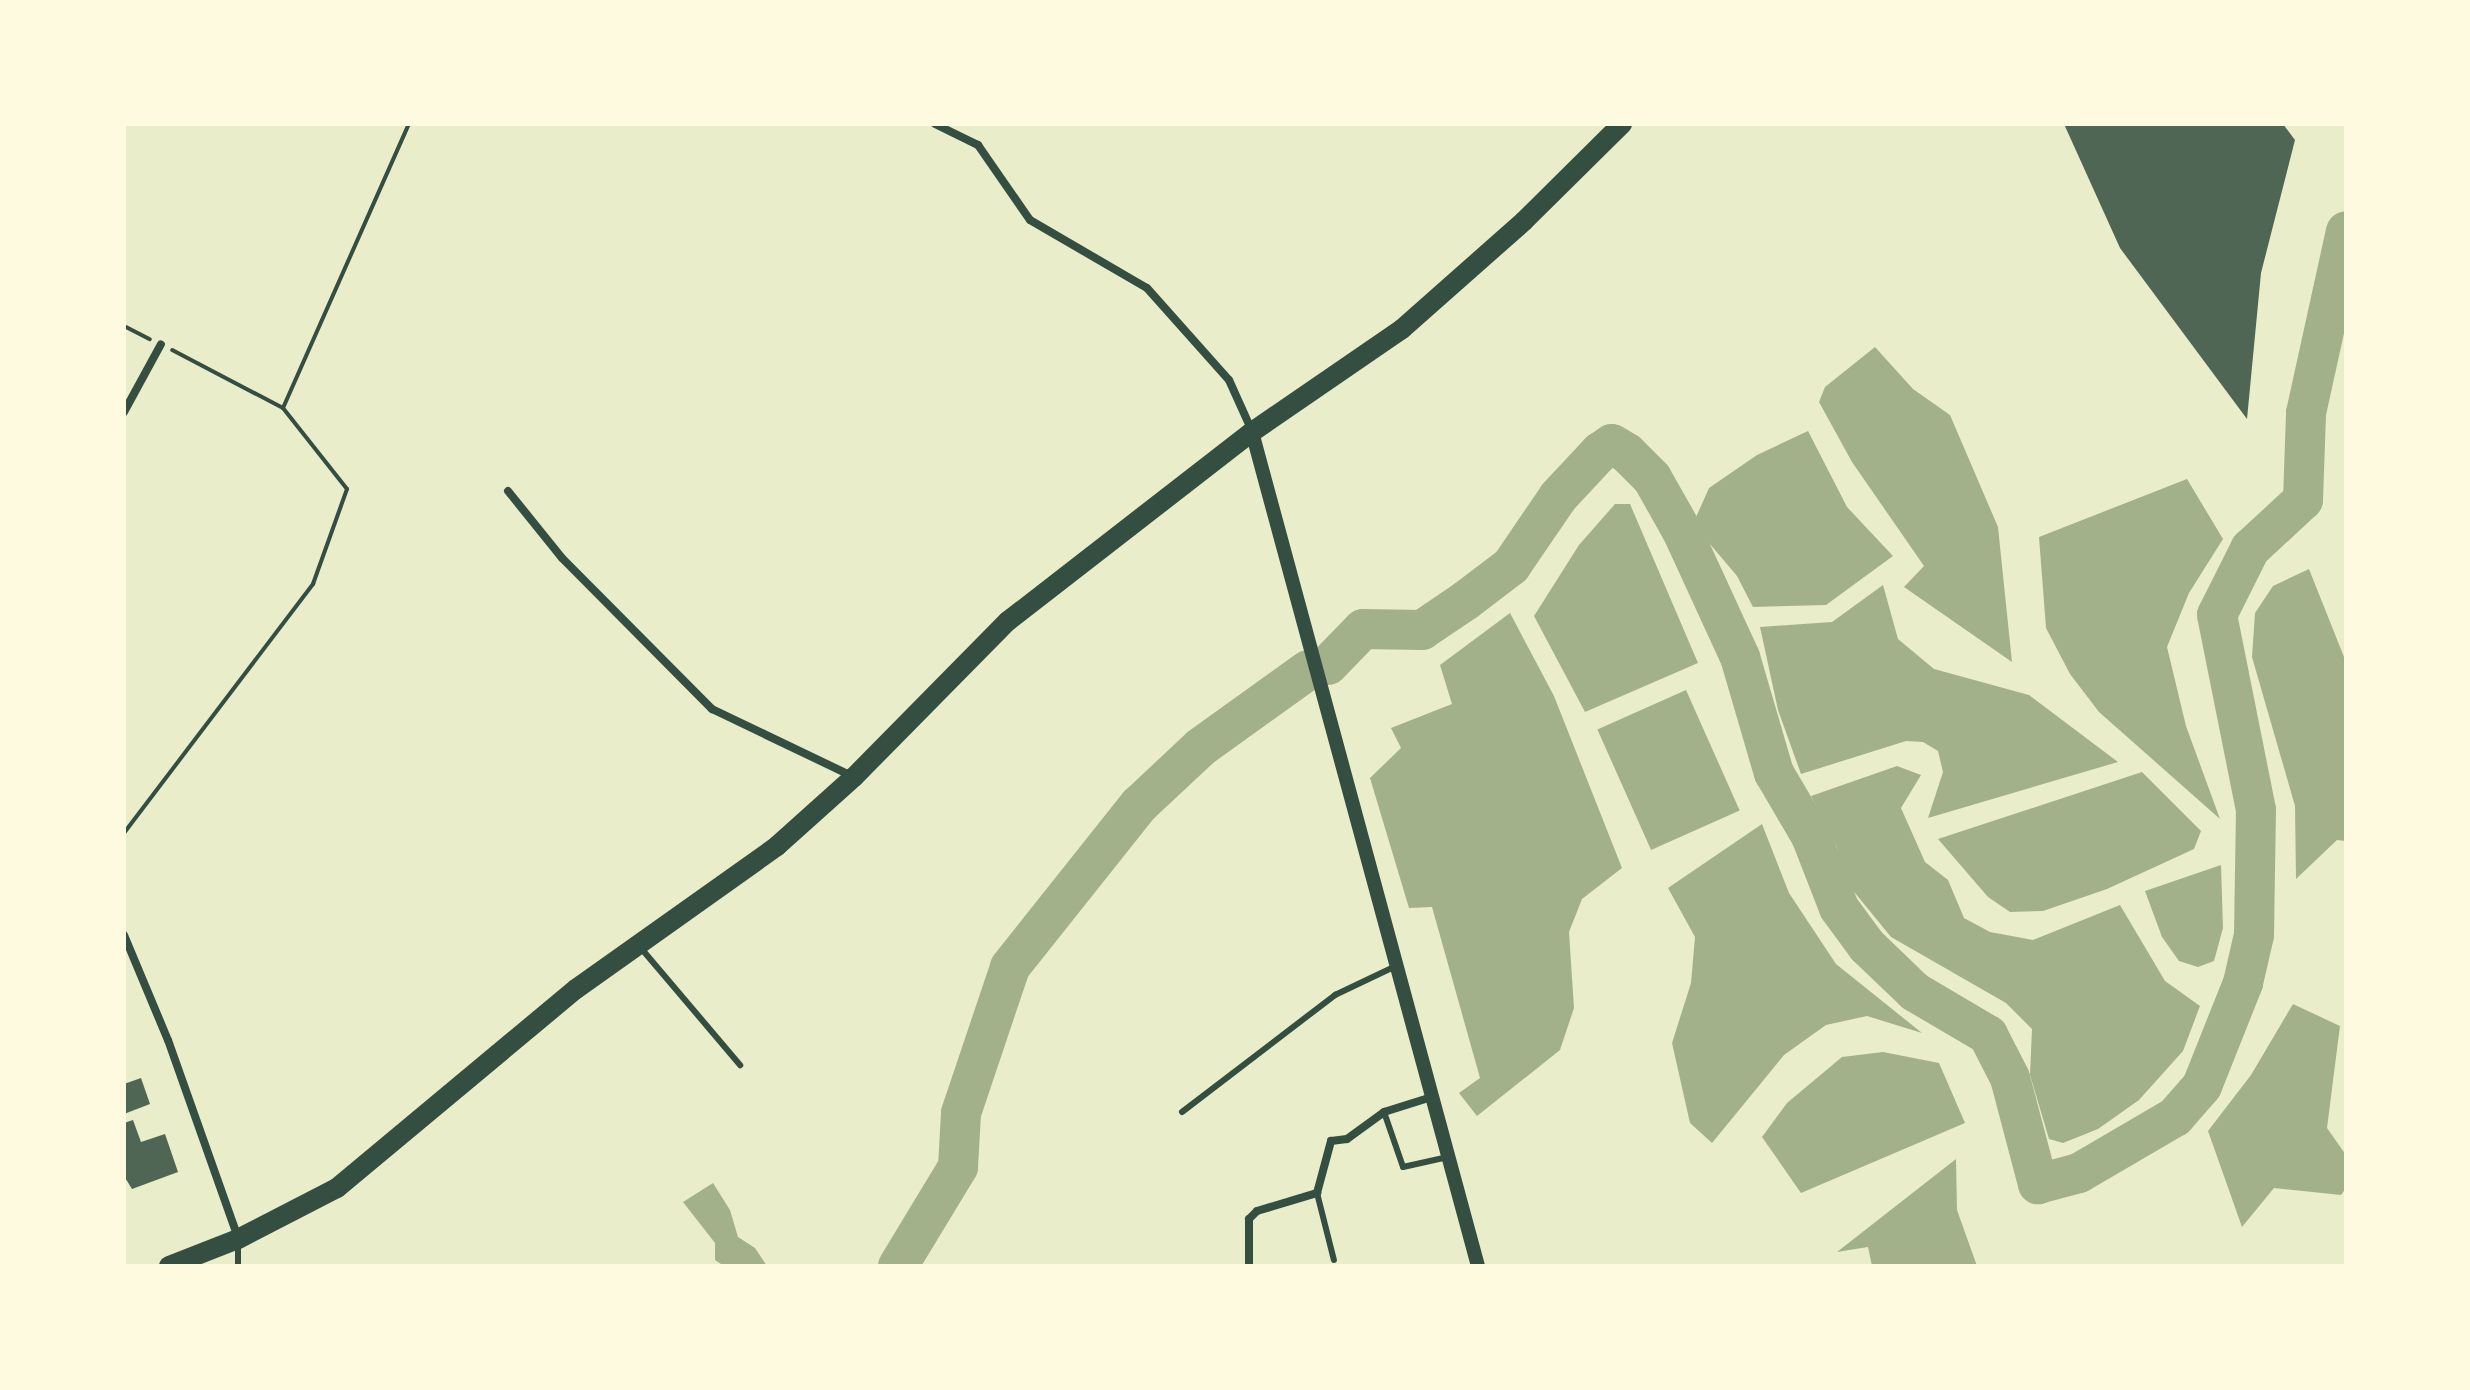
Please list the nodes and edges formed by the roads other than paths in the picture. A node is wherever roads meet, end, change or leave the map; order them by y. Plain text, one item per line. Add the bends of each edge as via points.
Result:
1 (935, 124) edge
2 (1622, 124) edge
3 (161, 344) road end
4 (124, 412) edge
5 (1252, 432) junction
6 (508, 491) dead end
7 (854, 777) junction
8 (124, 935) edge
9 (637, 944) junction
10 (1396, 966) junction
11 (740, 1065) dead end
12 (1432, 1097) junction
13 (1182, 1112) dead end
14 (1384, 1112) junction
15 (1448, 1157) junction
16 (1317, 1193) junction
17 (238, 1239) junction
18 (1334, 1260) dead end
19 (169, 1266) edge
20 (238, 1266) edge
21 (1249, 1266) edge
22 (1478, 1266) edge

1 - 5 street via 978,145 1030,220 1147,288 1229,380
2 - 5 main road via 1402,329
3 - 4 street
5 - 7 main road via 1008,621
5 - 10 street
6 - 7 street via 562,558 712,709
7 - 9 main road via 777,846
8 - 17 street via 168,1040
9 - 11 lane
9 - 17 main road via 350,1179
10 - 12 street
10 - 13 lane via 1335,995
12 - 14 street
12 - 15 street
14 - 15 lane via 1403,1167
14 - 16 street via 1347,1139 1331,1141
15 - 22 street
16 - 18 lane
16 - 21 street via 1257,1211 1249,1219
17 - 19 main road
17 - 20 lane

